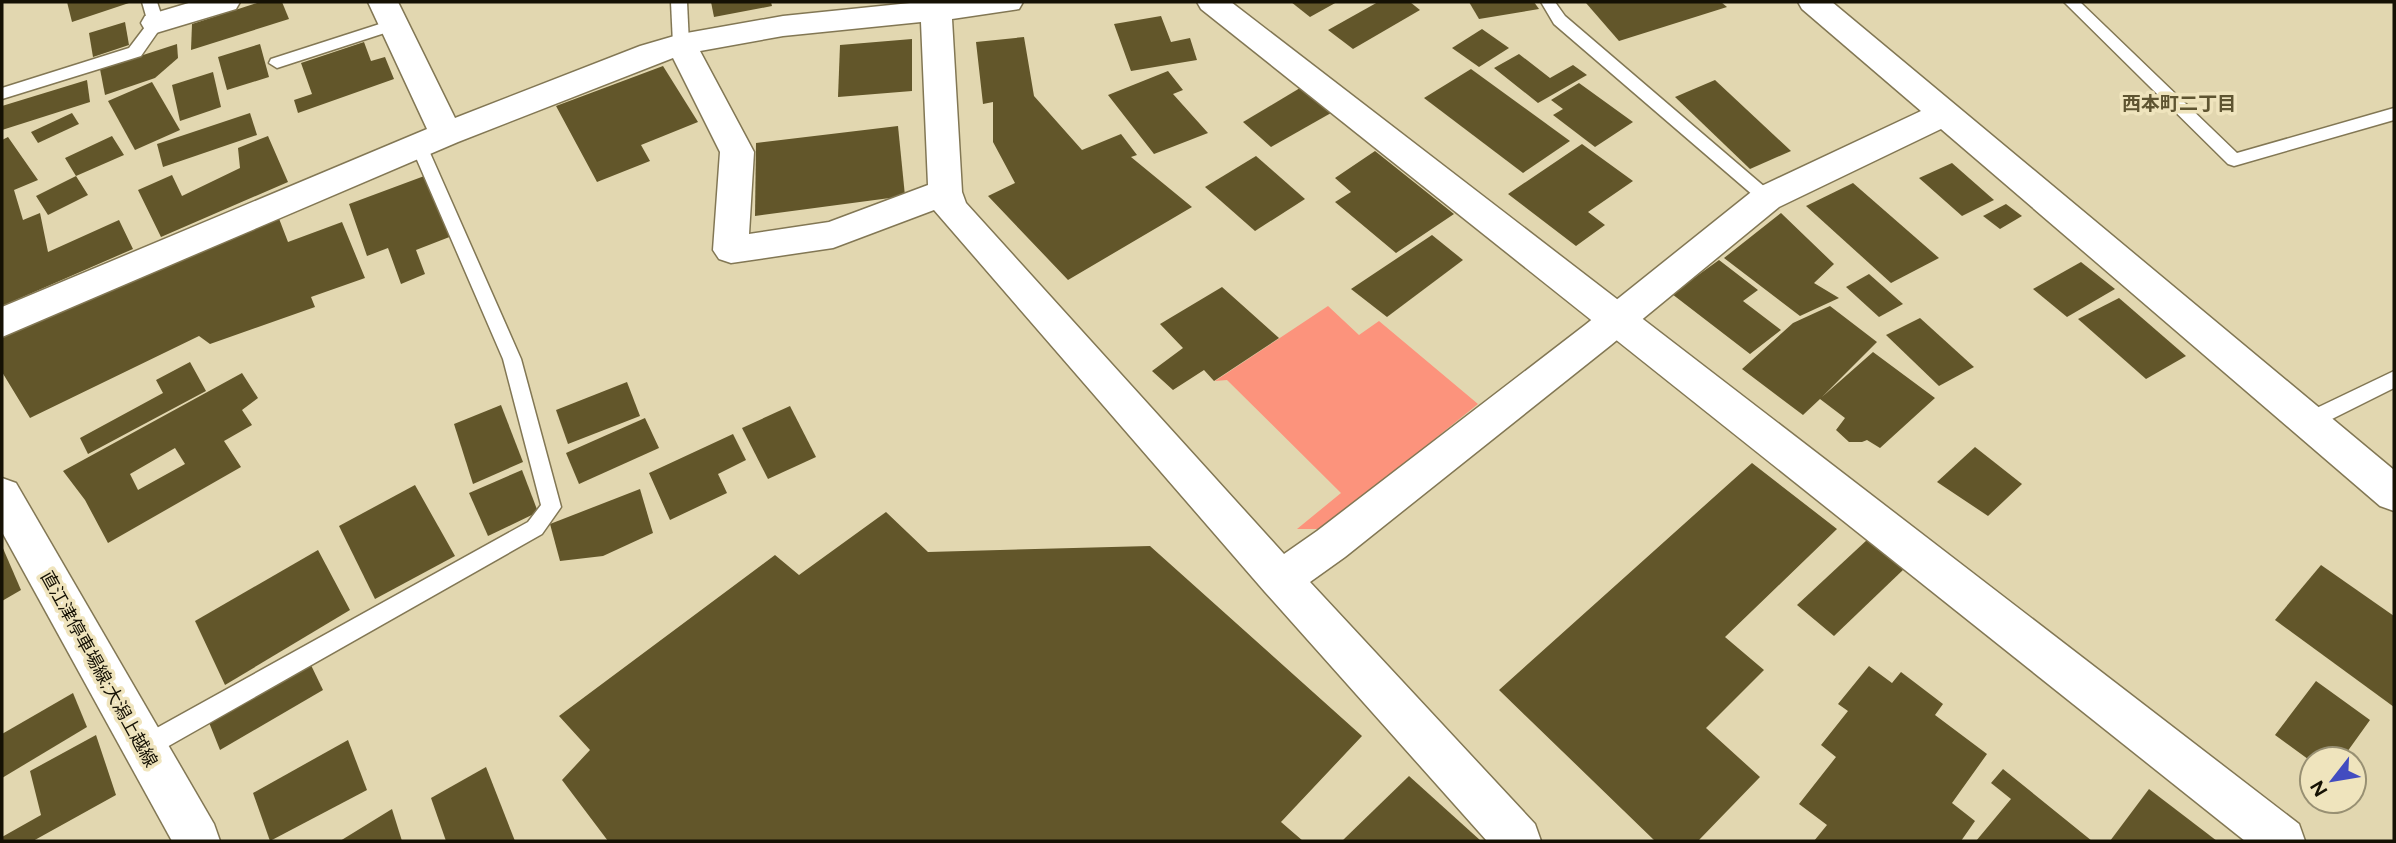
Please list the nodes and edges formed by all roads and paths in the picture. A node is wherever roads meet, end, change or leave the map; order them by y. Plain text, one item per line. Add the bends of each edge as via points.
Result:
1 (225, 2) edge
2 (679, 2) edge
3 (1008, 2) edge
4 (1212, 2) edge
5 (1548, 2) edge
6 (1813, 2) edge
7 (2071, 2) edge
8 (919, 9) edge
9 (153, 13) edge
10 (388, 13) edge
11 (681, 44) junction
12 (277, 63) dead end
13 (2, 94) edge
14 (1945, 113) junction
15 (2394, 114) edge
16 (432, 140) junction
17 (945, 192) junction
18 (1767, 198) junction
19 (1616, 319) junction
20 (2, 323) edge
21 (2394, 379) edge
22 (2309, 421) junction
23 (2394, 494) edge
24 (2, 495) edge
25 (1280, 579) junction
26 (143, 748) junction
27 (197, 841) edge
28 (1518, 841) edge
29 (2282, 841) edge

1 - 9 street
2 - 11 lane
3 - 8 street
4 - 19 street
5 - 18 lane via 1559,20
6 - 14 street
7 - 15 lane via 2234,160
8 - 11 street
8 - 17 street
9 - 13 lane via 135,52
10 - 12 lane
10 - 16 street
11 - 16 street via 610,67
11 - 17 street via 737,152 731,250 833,235
14 - 18 street
14 - 22 street
16 - 20 street
16 - 26 lane via 512,359 551,507 535,528
17 - 25 street via 951,209
18 - 19 street
19 - 25 street via 1331,544
19 - 29 street
21 - 22 lane
22 - 23 street
24 - 26 street, 直江津停車場線;大潟上越線
25 - 28 street
26 - 27 street, 直江津停車場線;大潟上越線

